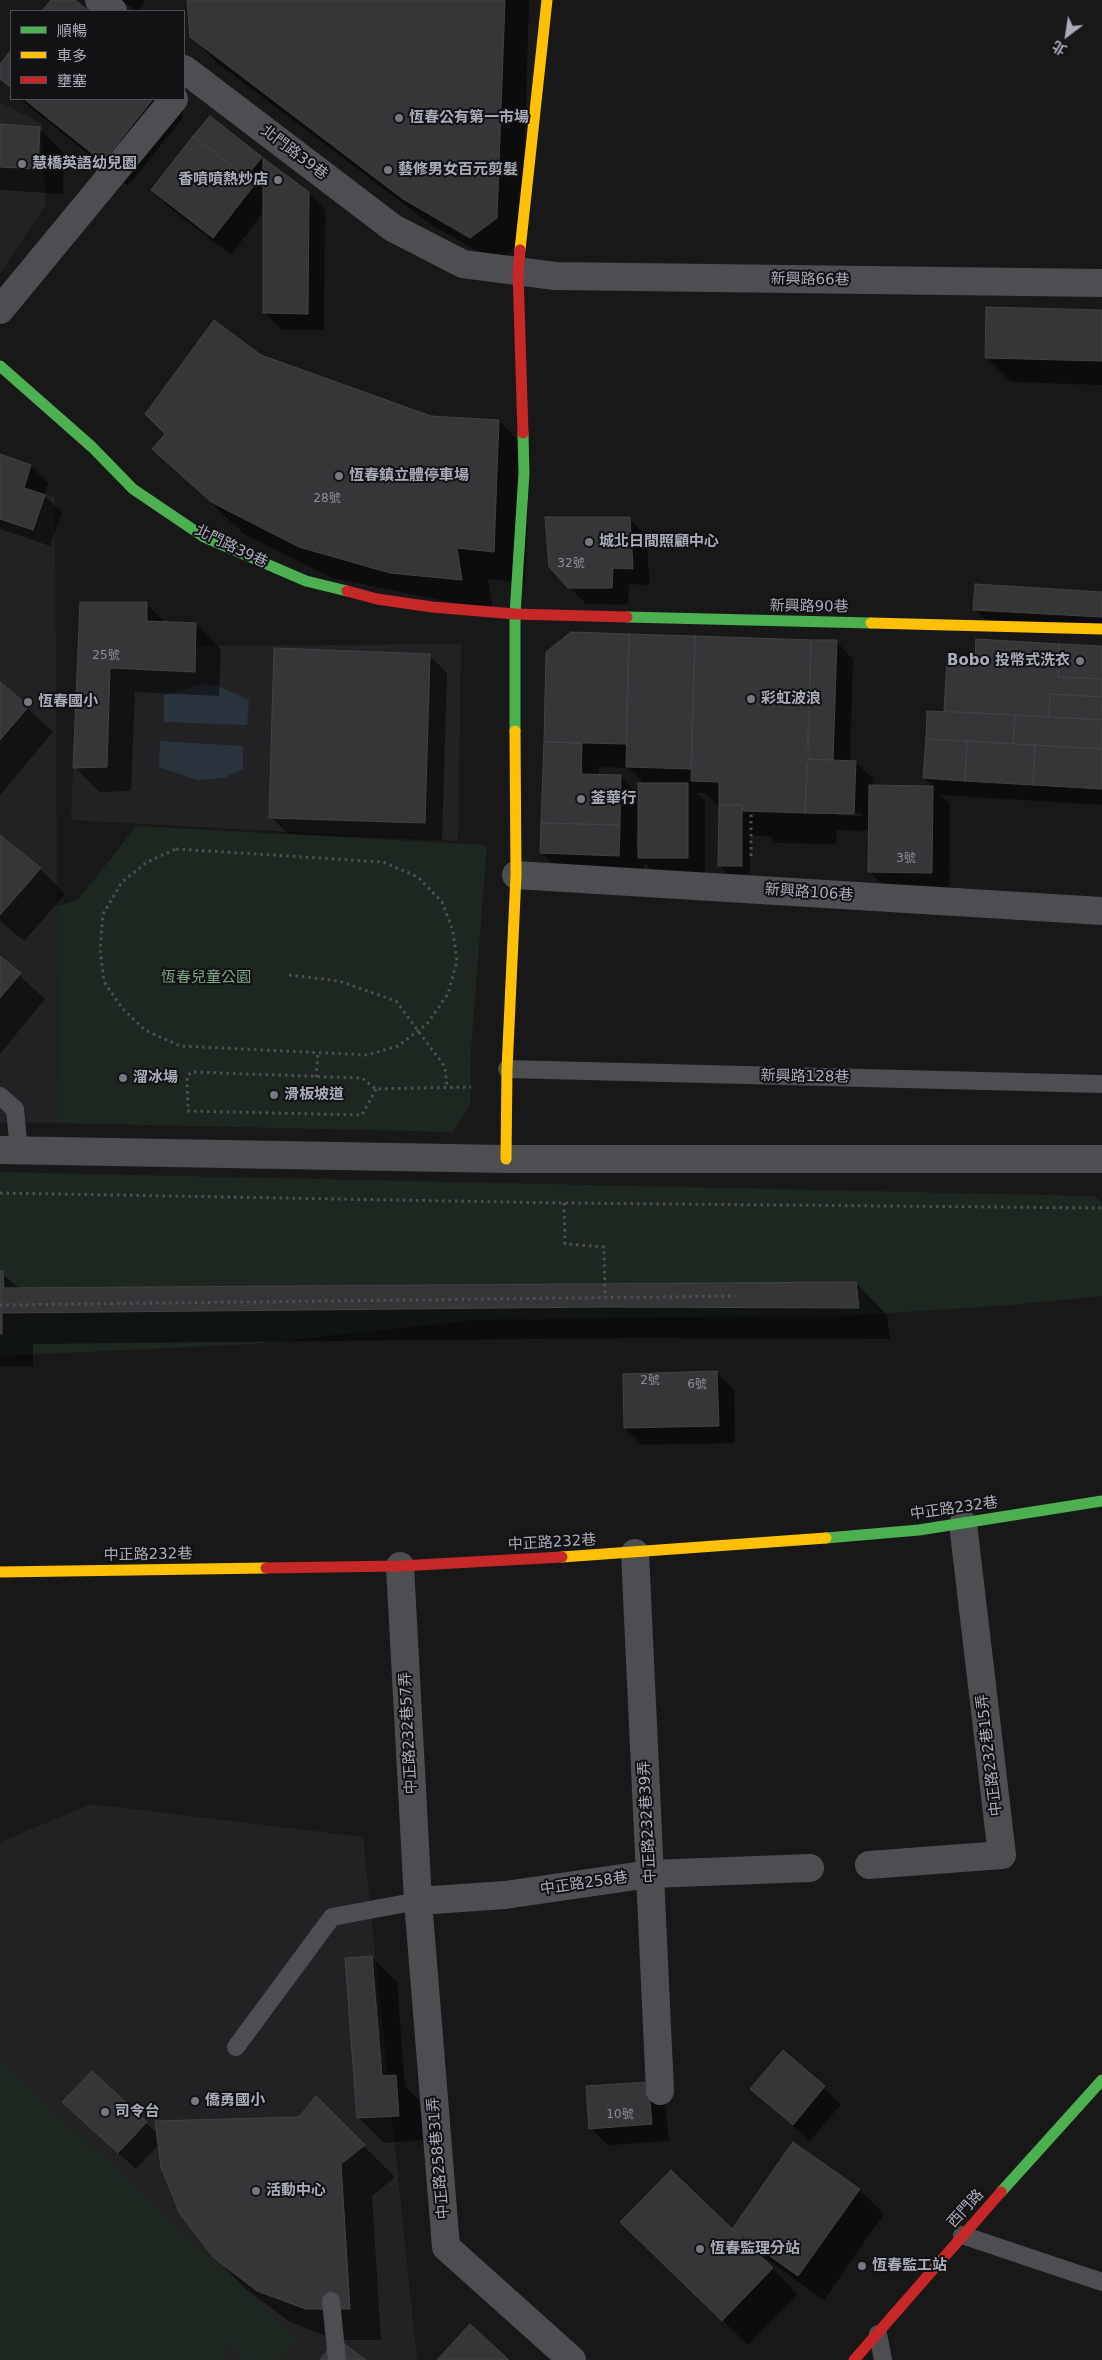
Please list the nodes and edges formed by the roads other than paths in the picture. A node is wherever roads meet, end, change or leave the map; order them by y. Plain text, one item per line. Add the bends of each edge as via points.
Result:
1 (99, 0) edge
2 (546, 0) edge
3 (111, 10) edge
4 (187, 77) edge
5 (173, 100) edge
6 (518, 272) junction
7 (1102, 284) edge
8 (0, 310) edge
9 (0, 366) edge
10 (515, 614) junction
11 (1102, 629) edge
12 (516, 875) junction
13 (1102, 911) edge
14 (507, 1069) junction
15 (1102, 1084) edge
16 (0, 1096) edge
17 (9, 1151) edge
18 (506, 1159) junction
19 (1102, 1159) edge
20 (1102, 1501) edge
21 (963, 1524) junction
22 (635, 1553) junction
23 (400, 1566) junction
24 (0, 1572) edge
25 (869, 1865) dead end
26 (810, 1868) dead end
27 (650, 1874) junction
28 (418, 1901) junction
29 (236, 2047) dead end
30 (1102, 2080) edge
31 (660, 2091) dead end
32 (962, 2235) junction
33 (1102, 2282) edge
34 (331, 2301) dead end
35 (878, 2334) junction
36 (337, 2360) edge
37 (572, 2360) edge
38 (854, 2360) edge
39 (883, 2360) edge

1 - 3 street
2 - 6 street
4 - 6 street, 北門路39巷 via 394,228 463,264
5 - 8 street
6 - 7 street, 新興路66巷 via 555,276
6 - 10 street via 524,473
9 - 10 street, 北門路39巷 via 134,488 204,538 306,581 377,599 432,608
10 - 11 street, 新興路90巷
10 - 12 street
12 - 13 street, 新興路106巷
12 - 14 street
14 - 15 lane, 新興路128巷
14 - 18 street
16 - 17 lane via 15,1109
17 - 18 street
18 - 19 street
20 - 21 street, 中正路232巷
21 - 22 street, 中正路232巷
21 - 25 street, 中正路232巷15弄 via 1002,1855
22 - 23 street, 中正路232巷
22 - 27 street, 中正路232巷39弄
23 - 24 street, 中正路232巷
23 - 28 street, 中正路232巷57弄
26 - 27 street, 中正路258巷
27 - 28 street, 中正路258巷 via 505,1895
27 - 31 street, 中正路232巷39弄
28 - 29 lane via 332,1917
28 - 37 street, 中正路258巷31弄 via 446,2247
30 - 32 street, 西門路
32 - 33 lane
32 - 35 street, 西門路
34 - 36 lane
35 - 38 street, 西門路
35 - 39 lane

